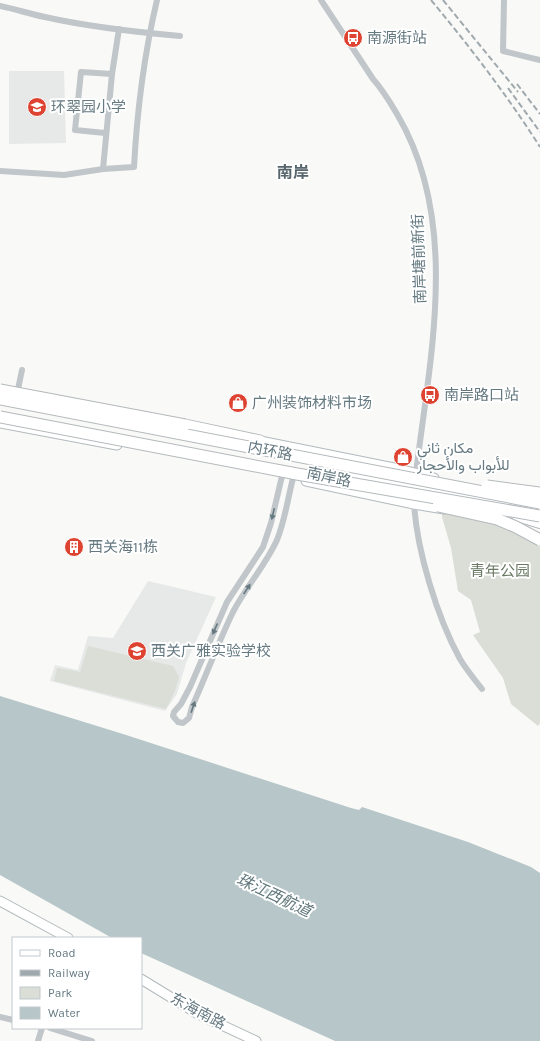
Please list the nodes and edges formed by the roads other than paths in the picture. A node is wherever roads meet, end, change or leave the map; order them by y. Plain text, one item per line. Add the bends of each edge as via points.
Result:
1 (157, 0) edge
2 (321, 0) edge
3 (504, 0) edge
4 (0, 6) edge
5 (119, 29) junction
6 (149, 33) junction
7 (180, 36) dead end
8 (540, 60) edge
9 (112, 74) junction
10 (105, 133) junction
11 (103, 169) junction
12 (0, 172) edge
13 (22, 370) dead end
14 (0, 390) edge
15 (0, 398) edge
16 (16, 400) junction
17 (0, 404) edge
18 (0, 412) edge
19 (99, 415) junction
20 (0, 417) edge
21 (0, 423) edge
22 (115, 426) junction
23 (260, 441) junction
24 (238, 450) junction
25 (416, 473) junction
26 (282, 476) junction
27 (295, 476) junction
28 (449, 481) junction
29 (431, 485) junction
30 (540, 493) edge
31 (466, 495) junction
32 (540, 497) edge
33 (540, 503) edge
34 (414, 504) junction
35 (540, 509) edge
36 (540, 516) edge
37 (540, 524) edge
38 (540, 540) edge
39 (482, 689) dead end
40 (0, 901) edge
41 (66, 937) edge
42 (142, 980) edge
43 (0, 1017) edge
44 (12, 1020) edge
45 (42, 1029) edge
46 (53, 1029) edge
47 (38, 1041) edge
48 (92, 1041) edge
49 (256, 1041) edge

1 - 6 street
2 - 25 street, 南岸塘前新街 via 373,80 382,89 403,125 417,157 430,206 435,248 434,309
3 - 8 street via 503,50
4 - 5 street via 45,17
5 - 6 street
5 - 9 street
6 - 7 street
6 - 11 street via 137,120 134,167
9 - 10 street
9 - 10 street via 81,72 75,130
10 - 11 street
11 - 12 street via 64,175
13 - 16 street
14 - 23 highway, bridge
15 - 16 main road
15 - 29 highway, 内环路, bridge
16 - 19 main road
17 - 22 main road, 南岸路
18 - 37 main road, 南岸路 via 488,509
19 - 22 main road
19 - 23 main road via 239,440
20 - 27 highway, 内环路, bridge
21 - 26 main road
22 - 24 main road, 南岸路
23 - 24 main road
23 - 25 main road
24 - 29 main road, 南岸路
25 - 28 main road
25 - 29 main road
26 - 27 main road
26 -> 27 street via 263,547 227,602 190,687 174,712 173,716 178,722 183,723 189,718 233,612 277,539
27 - 34 main road
27 - 36 highway, 内环路, bridge
27 - 38 highway, bridge via 484,515 506,522
28 - 31 main road
28 - 32 main road
29 - 30 highway, bridge via 489,486
29 - 31 main road, 南岸路
29 - 33 highway, 内环路, bridge
31 - 35 main road, 南岸路
34 - 37 main road
34 - 39 street via 421,549 446,631 460,660
40 - 41 main road
42 - 49 main road, 东海南路 via 192,1011
43 - 44 street
45 - 47 street
46 - 48 street

